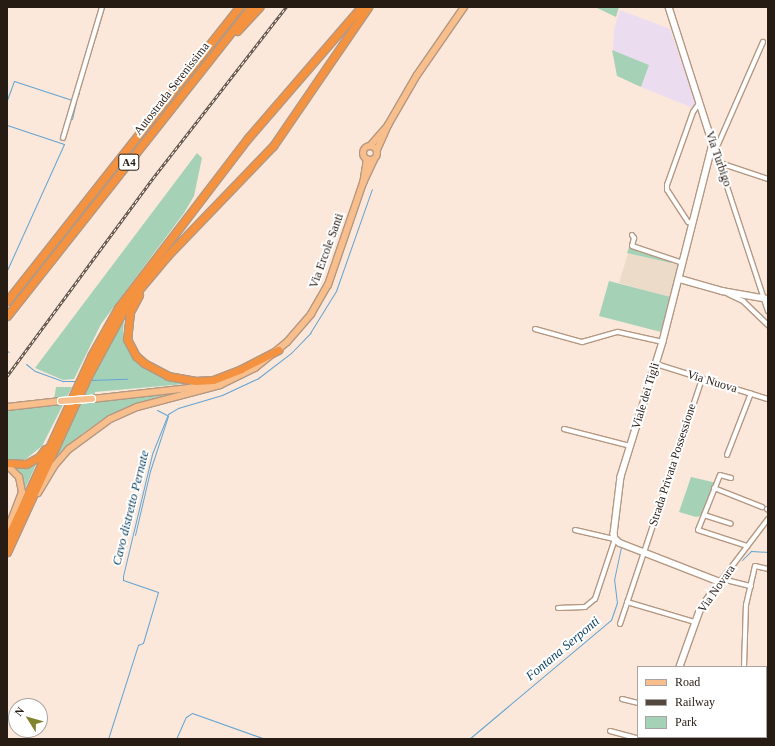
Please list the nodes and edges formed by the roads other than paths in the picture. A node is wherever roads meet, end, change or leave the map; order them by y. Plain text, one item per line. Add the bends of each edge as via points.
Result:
1 (102, 7) edge
2 (235, 7) edge
3 (239, 7) edge
4 (251, 7) edge
5 (259, 7) edge
6 (366, 7) edge
7 (464, 7) edge
8 (669, 7) edge
9 (225, 25) junction
10 (763, 42) dead end
11 (219, 48) junction
12 (700, 102) junction
13 (388, 125) junction
14 (63, 138) dead end
15 (370, 146) junction
16 (714, 146) junction
17 (377, 150) junction
18 (367, 159) junction
19 (374, 159) junction
20 (720, 163) junction
21 (768, 179) edge
22 (363, 184) junction
23 (693, 224) junction
24 (632, 235) dead end
25 (168, 255) junction
26 (683, 263) junction
27 (680, 279) junction
28 (743, 298) junction
29 (766, 299) edge
30 (7, 301) edge
31 (768, 311) edge
32 (7, 316) edge
33 (768, 325) edge
34 (535, 329) dead end
35 (663, 342) junction
36 (278, 350) junction
37 (656, 364) junction
38 (702, 378) junction
39 (83, 380) junction
40 (751, 394) junction
41 (768, 399) edge
42 (7, 407) edge
43 (68, 407) junction
44 (564, 429) dead end
45 (630, 446) junction
46 (727, 455) dead end
47 (7, 464) edge
48 (731, 478) dead end
49 (714, 488) junction
50 (762, 507) dead end
51 (704, 514) junction
52 (768, 519) edge
53 (731, 524) dead end
54 (575, 530) dead end
55 (7, 531) edge
56 (7, 539) edge
57 (615, 539) junction
58 (748, 546) junction
59 (7, 552) edge
60 (644, 552) junction
61 (768, 569) edge
62 (720, 582) junction
63 (751, 586) junction
64 (627, 602) junction
65 (558, 608) dead end
66 (695, 622) junction
67 (620, 624) dead end
68 (680, 666) edge
69 (744, 666) edge
70 (622, 699) dead end
71 (637, 703) edge
72 (610, 731) dead end
73 (639, 739) edge

1 - 14 street
2 - 9 highway
3 - 9 highway, Autostrada Serenissima / A4
4 - 11 highway, Autostrada Serenissima / A4
5 - 11 highway
6 - 25 highway via 273,146
6 - 39 highway via 248,138 131,289 103,333
7 - 13 main road via 417,75
8 - 12 main road, Via Turbigo
9 - 30 highway, Autostrada Serenissima / A4
10 - 16 street
11 - 32 highway, Autostrada Serenissima / A4
12 - 16 main road, Via Turbigo
12 - 23 street via 693,112 666,185 688,222
13 - 15 main road
13 - 17 main road
15 - 17 main road
15 - 18 main road, Via Ercole Santi via 364,151
16 - 20 street, Via Turbigo
16 - 23 main road, Viale dei Tigli
17 - 19 main road, Via Ercole Santi
18 - 19 main road
18 - 22 main road, Via Ercole Santi
19 - 22 main road, Via Ercole Santi
20 - 21 street
20 - 29 street, Via Turbigo
22 - 36 main road, Via Ercole Santi via 328,285 305,323
23 - 26 main road, Viale dei Tigli
24 - 26 street via 632,246
25 - 36 highway via 134,302 127,321 129,346 144,363 168,376 195,381 213,380
25 - 39 highway via 127,304
26 - 27 main road, Viale dei Tigli
27 - 28 main road
27 - 35 main road, Viale dei Tigli
28 - 29 main road
28 - 33 street
29 - 31 street, Via Turbigo
34 - 35 street via 582,342 618,332
35 - 37 main road, Viale dei Tigli
36 - 42 main road, bridge via 222,381 189,388
36 - 59 main road via 255,368 220,385 130,409 90,431 69,449 45,479 19,534
37 - 38 street, Via Nuova
37 - 45 main road, Viale dei Tigli
38 - 40 street, Via Nuova
38 - 60 street, Strada Privata Possessione
39 - 43 highway
39 - 59 highway
40 - 41 street, Via Nuova
40 - 46 street
43 - 47 highway via 39,457 26,464
43 - 56 highway
44 - 45 street
45 - 57 main road, Viale dei Tigli via 621,477
47 - 55 main road via 19,477 22,492
48 - 49 street via 720,475
49 - 50 street
49 - 51 street
51 - 53 street
51 - 58 street via 698,530
52 - 58 street, Via Novara
54 - 57 street
57 - 60 main road
57 - 65 street via 595,599 585,607
58 - 62 street, Via Novara
60 - 62 main road
60 - 64 street, Strada Privata Possessione
61 - 63 street via 755,566
62 - 63 street
62 - 66 main road, Via Novara
63 - 69 street via 746,605
64 - 66 street
64 - 67 street, Strada Privata Possessione
66 - 68 main road, Via Novara
70 - 71 street
72 - 73 street

